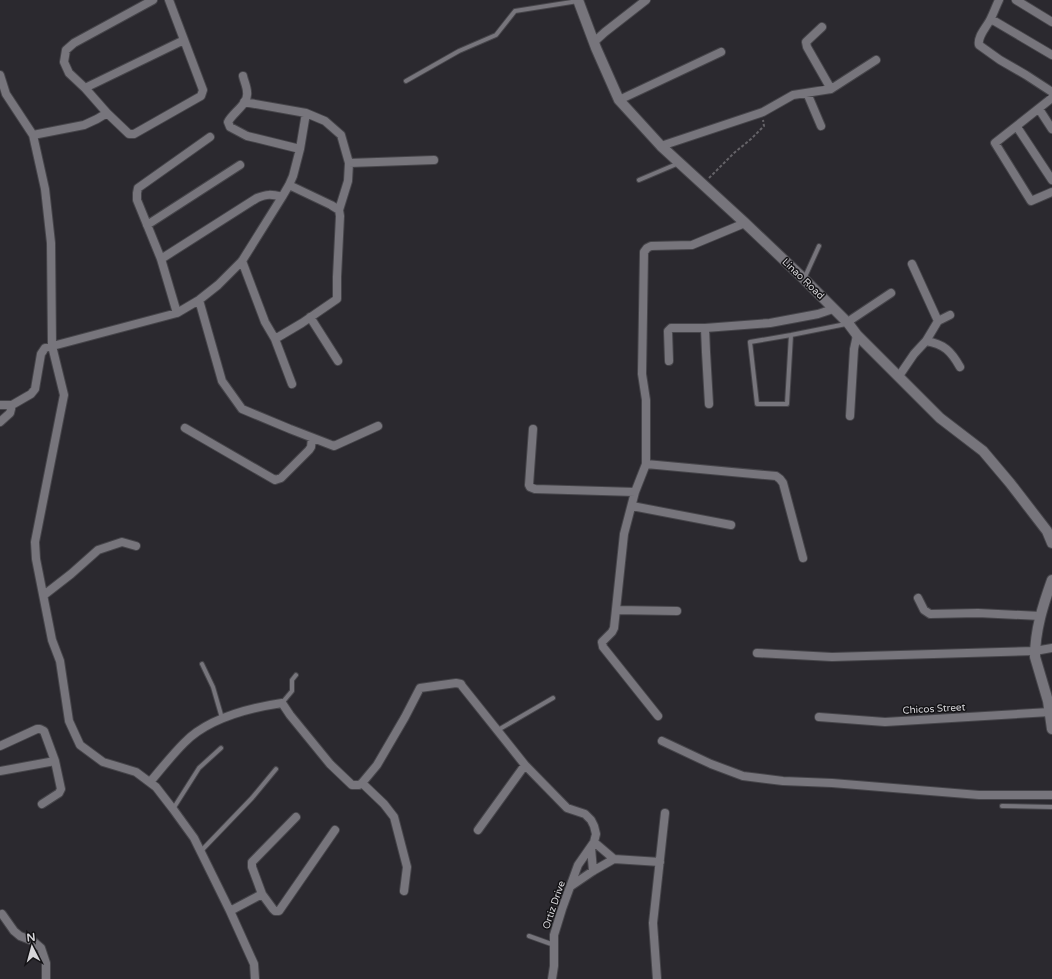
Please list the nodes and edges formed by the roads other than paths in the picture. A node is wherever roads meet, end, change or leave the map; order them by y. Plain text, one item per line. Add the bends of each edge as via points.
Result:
1 (153, 0) edge
2 (169, 0) edge
3 (578, 0) edge
4 (646, 0) edge
5 (999, 0) edge
6 (1016, 0) edge
7 (990, 19) junction
8 (1052, 22) edge
9 (822, 27) dead end
10 (184, 40) junction
11 (594, 42) junction
12 (721, 52) dead end
13 (1052, 55) edge
14 (876, 60) dead end
15 (0, 75) edge
16 (242, 76) dead end
17 (406, 81) dead end
18 (86, 88) junction
19 (831, 89) junction
20 (1052, 92) edge
21 (807, 93) junction
22 (1052, 98) edge
23 (619, 100) junction
24 (244, 102) junction
25 (1039, 109) junction
26 (107, 113) junction
27 (306, 113) junction
28 (821, 126) dead end
29 (1017, 127) junction
30 (1052, 129) edge
31 (33, 135) junction
32 (210, 137) dead end
33 (661, 146) junction
34 (300, 149) junction
35 (434, 160) dead end
36 (679, 163) junction
37 (349, 164) junction
38 (240, 165) dead end
39 (639, 180) dead end
40 (1052, 180) edge
41 (289, 185) junction
42 (1052, 192) edge
43 (282, 197) junction
44 (339, 210) junction
45 (745, 223) junction
46 (147, 225) junction
47 (819, 246) dead end
48 (161, 259) junction
49 (242, 261) junction
50 (912, 264) dead end
51 (804, 279) junction
52 (891, 293) dead end
53 (199, 300) junction
54 (833, 309) junction
55 (177, 313) junction
56 (950, 315) dead end
57 (310, 317) junction
58 (938, 321) junction
59 (848, 323) junction
60 (705, 328) junction
61 (791, 335) junction
62 (857, 335) junction
63 (275, 339) junction
64 (926, 341) junction
65 (52, 346) junction
66 (338, 360) dead end
67 (669, 361) dead end
68 (960, 367) dead end
69 (899, 376) junction
70 (292, 384) dead end
71 (709, 404) dead end
72 (0, 405) edge
73 (12, 405) junction
74 (850, 416) dead end
75 (0, 422) edge
76 (378, 426) dead end
77 (185, 428) dead end
78 (533, 429) dead end
79 (312, 438) junction
80 (646, 464) junction
81 (635, 492) junction
82 (632, 506) junction
83 (731, 525) dead end
84 (1052, 543) edge
85 (136, 546) dead end
86 (803, 558) dead end
87 (1052, 580) edge
88 (44, 595) junction
89 (918, 598) dead end
90 (616, 610) junction
91 (677, 611) dead end
92 (1040, 616) junction
93 (1052, 648) edge
94 (1035, 651) junction
95 (758, 653) dead end
96 (202, 664) dead end
97 (296, 676) dead end
98 (553, 698) dead end
99 (1050, 701) edge
100 (282, 703) junction
101 (658, 716) dead end
102 (819, 717) dead end
103 (222, 718) junction
104 (1051, 719) edge
105 (1052, 729) edge
106 (498, 731) junction
107 (662, 741) dead end
108 (0, 746) edge
109 (221, 748) dead end
110 (55, 761) junction
111 (525, 765) junction
112 (276, 769) dead end
113 (0, 771) edge
114 (150, 782) junction
115 (362, 783) junction
116 (1052, 795) edge
117 (42, 804) dead end
118 (1002, 806) dead end
119 (1052, 807) edge
120 (173, 810) junction
121 (665, 813) dead end
122 (296, 817) dead end
123 (335, 830) dead end
124 (478, 830) dead end
125 (592, 845) junction
126 (200, 852) junction
127 (614, 859) junction
128 (660, 862) junction
129 (593, 871) junction
130 (571, 886) junction
131 (404, 891) dead end
132 (262, 894) junction
133 (230, 911) junction
134 (2, 914) dead end
135 (529, 936) dead end
136 (554, 945) junction
137 (46, 979) edge
138 (255, 979) edge
139 (552, 979) edge
140 (657, 979) edge

1 - 18 street via 74,43 66,50 64,62 69,73
2 - 10 street
3 - 11 street, Linao Road
3 - 17 lane via 515,11 496,35 460,51
4 - 11 street
5 - 7 street
6 - 8 street
7 - 13 street
7 - 20 street via 979,38 979,45
9 - 19 street via 806,44
10 - 18 street
10 - 26 street via 203,90 201,96 134,134 129,134
11 - 23 street, Linao Road
12 - 23 street
14 - 19 street
15 - 31 street via 6,94
16 - 24 street via 248,93
18 - 26 street
19 - 21 street
21 - 28 street
21 - 33 street via 793,95 763,112
22 - 25 street
23 - 33 street, Linao Road
24 - 27 street
24 - 34 street via 230,118 230,127 248,136
25 - 29 street
25 - 30 street
26 - 31 street via 97,120 84,124
27 - 34 street
27 - 37 street via 325,121 341,136
29 - 40 street
29 - 42 street via 995,143 1031,201
31 - 65 street via 45,189 51,243
32 - 46 street via 138,188 137,200
33 - 36 street, Linao Road
34 - 41 street
35 - 37 street
36 - 39 lane
36 - 45 street, Linao Road
37 - 44 street via 348,181
38 - 46 street
41 - 43 street
41 - 44 street
43 - 48 street via 271,194 257,198
43 - 49 street
44 - 57 street via 337,299
45 - 51 street, Linao Road
45 - 80 street via 692,245 651,246 644,252 642,374 646,400
46 - 48 street
47 - 51 lane
48 - 55 street
49 - 53 street
49 - 63 street via 264,322
50 - 58 street
51 - 54 street, Linao Road
52 - 59 street
53 - 55 street
53 - 79 street via 222,380 242,409
54 - 59 street, Linao Road
54 - 60 street via 770,323
55 - 65 street
56 - 58 street
57 - 63 street
57 - 66 street
58 - 64 street
59 - 61 lane
59 - 62 street, Linao Road
60 - 67 street via 669,329
60 - 71 street
61 - 61 lane via 750,342 758,404 787,404
62 - 69 street, Linao Road
62 - 74 street
63 - 70 street
64 - 68 street via 946,347
64 - 69 street
65 - 73 street via 43,350 35,389
65 - 88 street via 64,395 35,542
69 - 84 street, Linao Road via 940,418 983,451 1047,531
72 - 73 street
73 - 75 street via 10,413
76 - 79 street via 336,446
77 - 79 street via 275,480 281,478 309,450
78 - 81 street via 530,487
80 - 81 street
80 - 86 street via 776,476 783,483
81 - 82 street
82 - 83 street
82 - 90 street via 624,534
85 - 88 street via 122,542 98,550
87 - 92 street
88 - 114 street via 52,640 60,661 69,721 80,745 103,762 136,772
89 - 92 street via 924,610 930,614
90 - 91 street
90 - 101 street via 612,632 602,640 603,647
92 - 94 street
93 - 94 street
94 - 95 street via 832,657
94 - 99 street
96 - 103 lane via 213,687
97 - 100 lane via 292,680 292,691
98 - 106 lane
99 - 104 street
100 - 103 street
100 - 115 street via 330,764 352,785
102 - 104 street, Chicos Street via 885,722
103 - 114 street via 184,742
104 - 105 street
106 - 111 street
106 - 115 street via 461,684 420,688 377,765
107 - 116 street via 743,776 979,795
108 - 110 street via 40,729 44,731
109 - 120 lane via 199,768
110 - 113 street
110 - 117 street via 61,789
111 - 124 street
111 - 125 street via 567,808 584,814 591,820 596,834
112 - 126 lane
114 - 120 street
115 - 131 street via 394,817 408,867
118 - 119 lane
120 - 126 street via 194,838
121 - 128 street
122 - 132 street via 252,862
123 - 132 street via 279,910 273,910
125 - 127 street
125 - 129 street
125 - 130 street, Ortiz Drive via 578,864
126 - 133 street
127 - 128 street
127 - 129 street
128 - 140 street via 652,923
129 - 130 street
130 - 136 street, Ortiz Drive via 554,935
132 - 133 street
133 - 138 street via 254,964
134 - 137 street via 14,931 41,948 46,963
135 - 136 lane
136 - 139 street, Ortiz Drive

